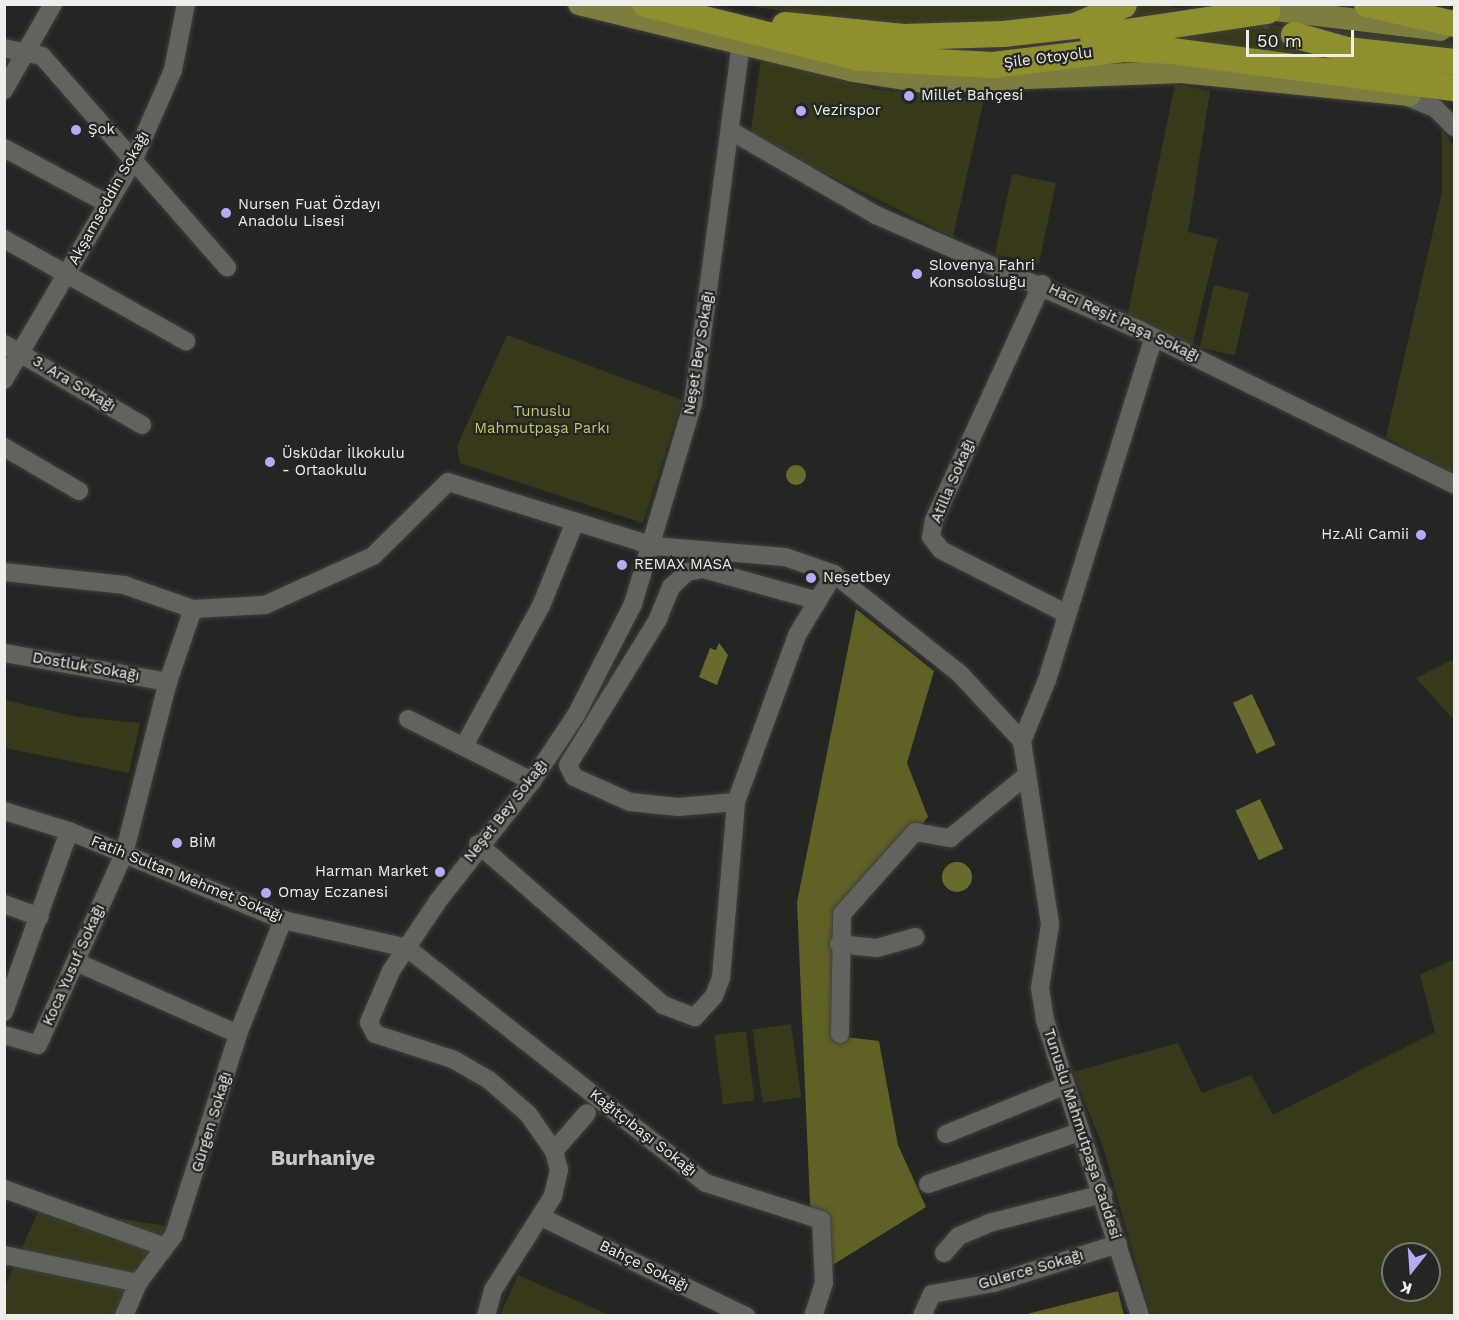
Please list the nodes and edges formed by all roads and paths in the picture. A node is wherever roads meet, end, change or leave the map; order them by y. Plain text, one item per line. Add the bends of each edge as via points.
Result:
1 (53, 4) edge
2 (186, 4) edge
3 (579, 4) edge
4 (645, 4) edge
5 (705, 4) edge
6 (1241, 4) edge
7 (1367, 4) edge
8 (1124, 5) edge
9 (1267, 11) junction
10 (779, 24) junction
11 (1455, 24) edge
12 (1455, 32) edge
13 (1294, 35) tunnel mouth
14 (741, 44) junction
15 (4, 48) edge
16 (27, 51) junction
17 (1455, 62) edge
18 (4, 90) edge
19 (1397, 93) junction
20 (1451, 97) edge
21 (1455, 128) edge
22 (731, 131) junction
23 (4, 148) edge
24 (134, 159) junction
25 (108, 204) junction
26 (4, 239) edge
27 (227, 267) dead end
28 (66, 274) junction
29 (1041, 284) junction
30 (1154, 337) junction
31 (186, 341) dead end
32 (12, 348) edge
33 (4, 380) edge
34 (142, 425) dead end
35 (4, 447) edge
36 (1455, 484) edge
37 (80, 491) dead end
38 (575, 522) junction
39 (653, 546) junction
40 (4, 572) edge
41 (834, 574) junction
42 (815, 600) junction
43 (193, 609) junction
44 (1065, 613) junction
45 (4, 653) edge
46 (168, 681) junction
47 (408, 719) dead end
48 (1022, 741) junction
49 (465, 744) junction
50 (1027, 775) junction
51 (532, 781) junction
52 (736, 802) junction
53 (4, 811) edge
54 (69, 831) junction
55 (478, 844) junction
56 (124, 854) junction
57 (4, 904) edge
58 (39, 917) junction
59 (283, 920) junction
60 (915, 937) dead end
61 (839, 944) junction
62 (407, 948) junction
63 (76, 962) junction
64 (5, 1011) edge
65 (238, 1034) junction
66 (840, 1034) dead end
67 (4, 1035) edge
68 (1064, 1086) junction
69 (586, 1113) dead end
70 (1080, 1132) junction
71 (946, 1134) dead end
72 (554, 1152) junction
73 (928, 1184) dead end
74 (4, 1189) edge
75 (1103, 1194) junction
76 (541, 1217) junction
77 (1118, 1244) junction
78 (165, 1247) junction
79 (944, 1253) dead end
80 (4, 1255) edge
81 (138, 1283) junction
82 (124, 1316) edge
83 (486, 1316) edge
84 (746, 1316) edge
85 (813, 1316) edge
86 (922, 1316) edge
87 (1140, 1316) edge

1 - 16 street
2 - 24 street, Akşamseddin Sokağı via 173,70
3 - 14 main road
4 - 20 highway, Şile Otoyolu via 860,58 993,65 1123,49 1172,51
5 - 10 highway, Şile Otoyolu
6 - 9 main road
7 - 11 highway
8 - 10 highway via 1075,26 980,35 903,37
9 - 10 highway, Şile Otoyolu via 988,51 886,47
9 - 12 main road
13 - 17 highway via 1347,50
14 - 19 main road via 923,82 1159,71
14 - 22 street, Neşet Bey Sokağı
15 - 16 street
16 - 18 street
16 - 24 street via 42,56
19 - 20 main road
19 - 21 street via 1435,108
22 - 29 street, Hacı Reşit Paşa Sokağı via 876,214
22 - 39 street, Neşet Bey Sokağı via 693,403
23 - 25 street
24 - 25 street, Akşamseddin Sokağı
24 - 27 street
25 - 28 street, Akşamseddin Sokağı
26 - 28 street
28 - 31 street
28 - 32 street, Akşamseddin Sokağı
29 - 30 street, Hacı Reşit Paşa Sokağı
29 - 44 street, Atilla Sokağı via 933,520 932,537 941,550
30 - 36 street, Hacı Reşit Paşa Sokağı
30 - 44 street
32 - 33 street, Akşamseddin Sokağı
32 - 34 street, 3. Ara Sokağı
35 - 37 street
38 - 39 street
38 - 43 street via 448,482 422,504 401,534 349,570 265,604
38 - 49 street via 541,606
39 - 41 street via 785,557
39 - 51 street, Neşet Bey Sokağı via 633,603 586,695
40 - 43 street via 124,585
41 - 42 street
41 - 48 street via 960,674
42 - 52 street via 757,737
42 - 52 street via 703,569 687,572 671,587 658,620 568,765 574,777 630,802 678,807
43 - 46 street, Koca Yusuf Sokağı
44 - 48 street
45 - 46 street, Dostluk Sokağı
46 - 56 street, Koca Yusuf Sokağı
47 - 49 street
48 - 50 street, Tunuslu Mahmutpaşa Caddesi
49 - 51 street
50 - 61 street via 950,838 915,832 842,914
50 - 68 street, Tunuslu Mahmutpaşa Caddesi via 1050,925 1040,988
51 - 55 street, Neşet Bey Sokağı
52 - 55 street via 721,978 714,996 695,1017 663,1005
53 - 54 street, Fatih Sultan Mehmet Sokağı
54 - 56 street, Fatih Sultan Mehmet Sokağı
54 - 58 street
55 - 62 street, Neşet Bey Sokağı
56 - 59 street, Fatih Sultan Mehmet Sokağı
56 - 63 street, Koca Yusuf Sokağı
57 - 58 street
58 - 64 street
59 - 62 street, Fatih Sultan Mehmet Sokağı
59 - 65 street, Gürgen Sokağı
60 - 61 street via 877,948
61 - 66 street
62 - 72 street, Neşet Bey Sokağı via 369,1022 375,1034 455,1060 489,1080 528,1114
62 - 85 street, Kağıtçıbaşı Sokağı via 706,1183 821,1220 824,1283
63 - 65 street
63 - 67 street, Koca Yusuf Sokağı via 38,1045
65 - 78 street, Gürgen Sokağı via 206,1145
68 - 70 street, Tunuslu Mahmutpaşa Caddesi
68 - 71 street
69 - 72 street
70 - 73 street
70 - 75 street, Tunuslu Mahmutpaşa Caddesi
72 - 76 street via 559,1170
74 - 78 street
75 - 77 street, Tunuslu Mahmutpaşa Caddesi
75 - 79 street via 989,1223 959,1236
76 - 83 street via 493,1290
76 - 84 street, Bahçe Sokağı
77 - 86 street, Gülerce Sokağı via 994,1283 932,1293
77 - 87 street, Tunuslu Mahmutpaşa Caddesi
78 - 81 street, Gürgen Sokağı
80 - 81 street
81 - 82 street, Gürgen Sokağı

